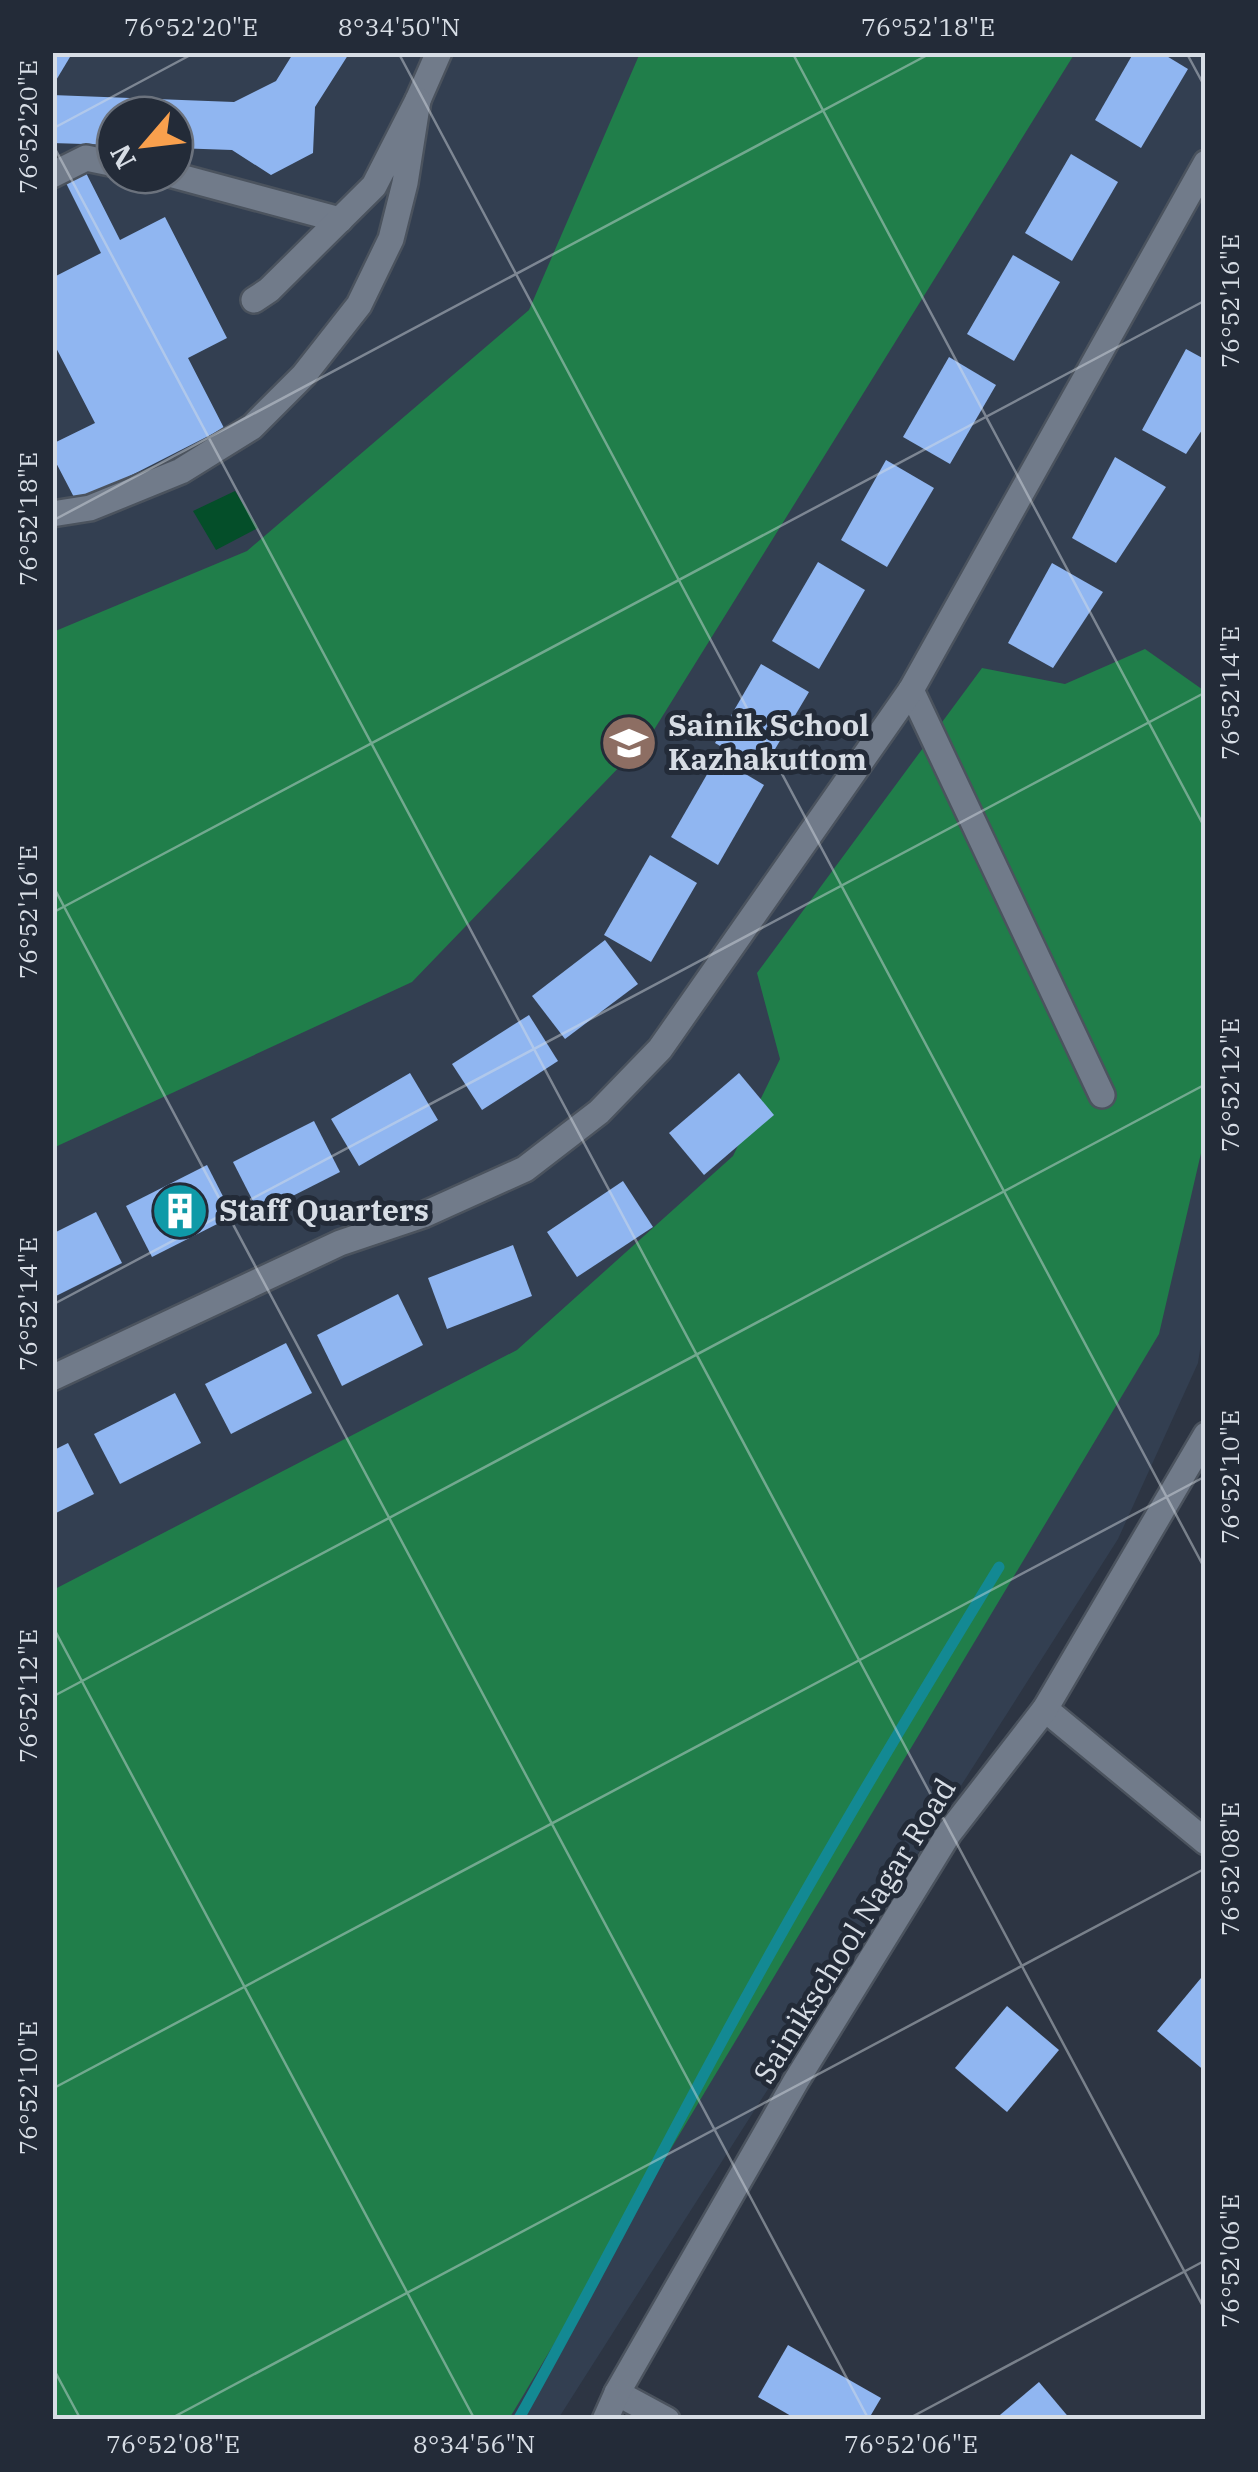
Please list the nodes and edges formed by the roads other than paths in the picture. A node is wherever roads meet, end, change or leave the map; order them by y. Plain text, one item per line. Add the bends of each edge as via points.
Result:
1 (439, 52) edge
2 (418, 100) junction
3 (95, 160) edge
4 (1206, 163) edge
5 (52, 176) edge
6 (195, 181) edge
7 (340, 220) junction
8 (254, 300) dead end
9 (52, 514) edge
10 (911, 690) junction
11 (1102, 1095) dead end
12 (52, 1378) edge
13 (1206, 1435) edge
14 (1196, 1471) edge
15 (1045, 1709) junction
16 (1206, 1842) edge
17 (617, 2393) junction
18 (605, 2420) edge
19 (667, 2420) edge

1 - 2 street
2 - 7 street via 374,186
2 - 9 street via 391,239 359,305 304,375 252,427 181,471 90,508
3 - 5 street
4 - 10 street
6 - 7 street
7 - 8 street
10 - 11 street
10 - 12 street via 660,1050 599,1112 525,1168 423,1215 340,1243
13 - 14 street, Sainikschool Nagar Road
14 - 15 street, Sainikschool Nagar Road
15 - 16 street
15 - 17 street, Sainikschool Nagar Road via 950,1833 796,2081
17 - 18 street, Sainikschool Nagar Road
17 - 19 street

